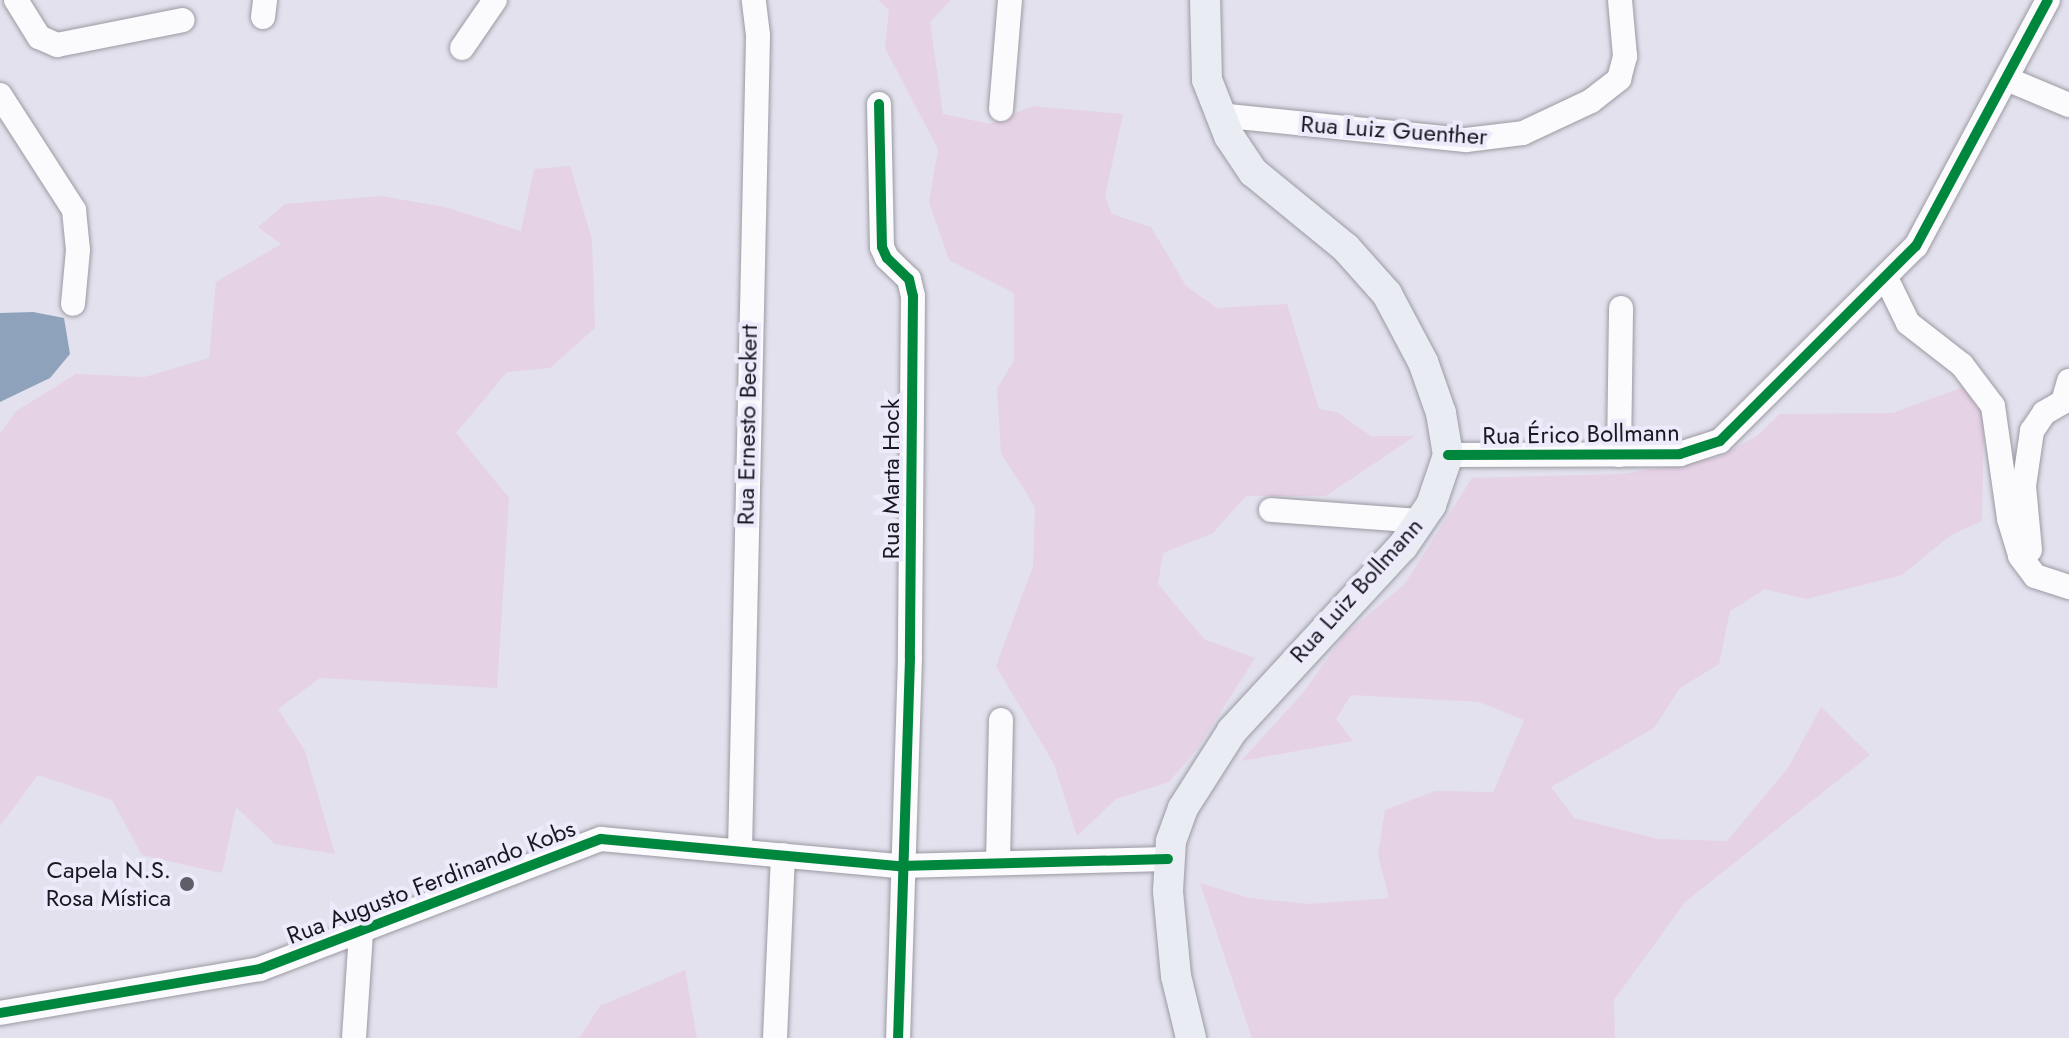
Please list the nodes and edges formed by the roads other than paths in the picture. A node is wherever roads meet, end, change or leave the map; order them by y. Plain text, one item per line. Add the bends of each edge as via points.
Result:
1 (16, 0) edge
2 (495, 0) edge
3 (754, 0) edge
4 (1010, 0) edge
5 (1205, 0) edge
6 (1620, 0) edge
7 (2048, 0) edge
8 (183, 20) dead end
9 (462, 48) dead end
10 (2007, 79) junction
11 (0, 95) edge
12 (879, 104) dead end
13 (2069, 105) edge
14 (1001, 109) dead end
15 (1218, 115) junction
16 (1886, 278) junction
17 (73, 304) dead end
18 (1621, 308) dead end
19 (2069, 381) edge
20 (1448, 455) junction
21 (1619, 455) junction
22 (1271, 510) dead end
23 (1421, 521) junction
24 (2035, 576) junction
25 (2069, 587) edge
26 (1001, 720) dead end
27 (740, 850) junction
28 (783, 855) junction
29 (1168, 859) junction
30 (998, 863) junction
31 (900, 866) junction
32 (361, 932) junction
33 (0, 1013) edge
34 (354, 1038) edge
35 (775, 1038) edge
36 (898, 1038) edge
37 (1191, 1038) edge

1 - 8 street via 39,37 57,45
2 - 9 street
3 - 27 street, Rua Ernesto Beckert via 758,35
4 - 14 street
5 - 15 main road, Rua Luiz Bollmann via 1204,65
6 - 15 street, Rua Luiz Guenther via 1625,56 1619,79 1604,94 1523,133 1466,140
7 - 10 street, Rua Érico Bollmann
10 - 13 street
10 - 16 street, Rua Érico Bollmann via 1928,229
11 - 17 street via 74,210 78,250
12 - 31 street, Rua Marta Hock via 882,247 909,279 913,296 910,658
15 - 20 main road, Rua Luiz Bollmann via 1253,172 1346,248 1387,294 1423,362 1441,413
16 - 21 street, Rua Érico Bollmann via 1720,441 1695,452
16 - 24 street via 1908,323 1962,365 1993,406 2012,533
18 - 21 street
19 - 24 street via 2063,402 2044,413 2032,431 2024,472
20 - 21 street, Rua Érico Bollmann
20 - 23 main road, Rua Luiz Bollmann via 1440,486
22 - 23 street
23 - 29 main road, Rua Luiz Bollmann via 1232,731 1183,808
24 - 25 street
26 - 30 street
27 - 28 street, Rua Augusto Ferdinando Kobs
27 - 32 street, Rua Augusto Ferdinando Kobs via 601,839
28 - 31 street, Rua Augusto Ferdinando Kobs
28 - 35 street
29 - 30 street, Rua Augusto Ferdinando Kobs
29 - 37 main road, Rua Luiz Bollmann via 1172,951
30 - 31 street, Rua Augusto Ferdinando Kobs
31 - 36 street, Rua Marta Hock
32 - 33 street, Rua Augusto Ferdinando Kobs via 236,976
32 - 34 street

